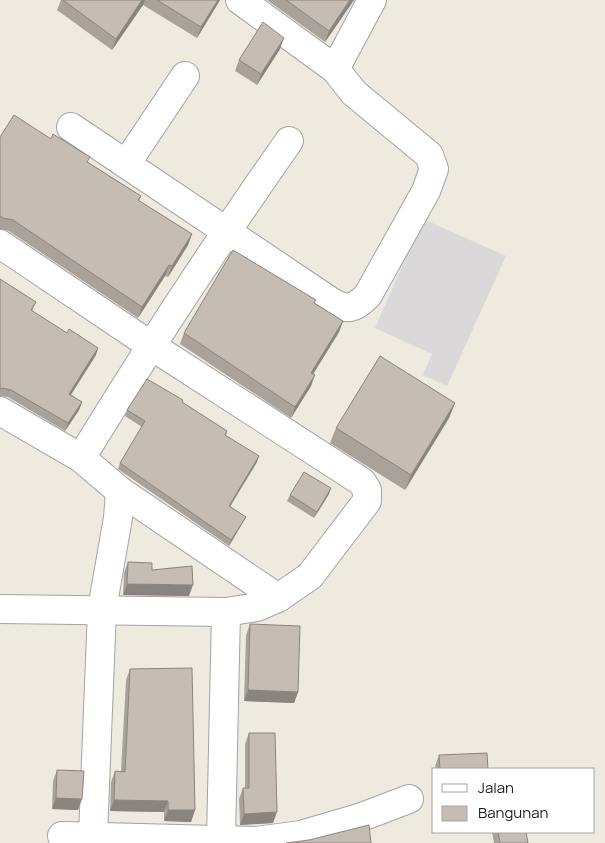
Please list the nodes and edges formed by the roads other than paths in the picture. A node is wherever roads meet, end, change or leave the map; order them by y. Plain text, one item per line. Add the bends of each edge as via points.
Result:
1 (240, 0) edge
2 (372, 0) edge
3 (335, 69) junction
4 (185, 76) dead end
5 (71, 127) dead end
6 (289, 142) dead end
7 (126, 164) junction
8 (225, 232) junction
9 (0, 244) edge
10 (150, 346) junction
11 (0, 411) edge
12 (81, 458) junction
13 (120, 491) junction
14 (278, 598) junction
15 (0, 609) edge
16 (102, 609) junction
17 (226, 612) junction
18 (409, 799) dead end
19 (62, 836) dead end
20 (93, 836) junction
21 (221, 839) junction

1 - 3 street
2 - 3 street
3 - 8 street via 354,93 429,155 434,168 426,191 368,295 351,309 340,308
4 - 7 street
5 - 7 street
6 - 8 street
7 - 8 street
8 - 10 street
9 - 10 street
10 - 12 street
10 - 14 street via 362,482 367,490 367,501 310,576
11 - 12 street
12 - 13 street
13 - 14 street
13 - 16 street
14 - 17 street via 257,607
15 - 16 street
16 - 17 street
16 - 20 street
17 - 21 street
18 - 21 street via 301,835 256,841
19 - 20 street
20 - 21 street

